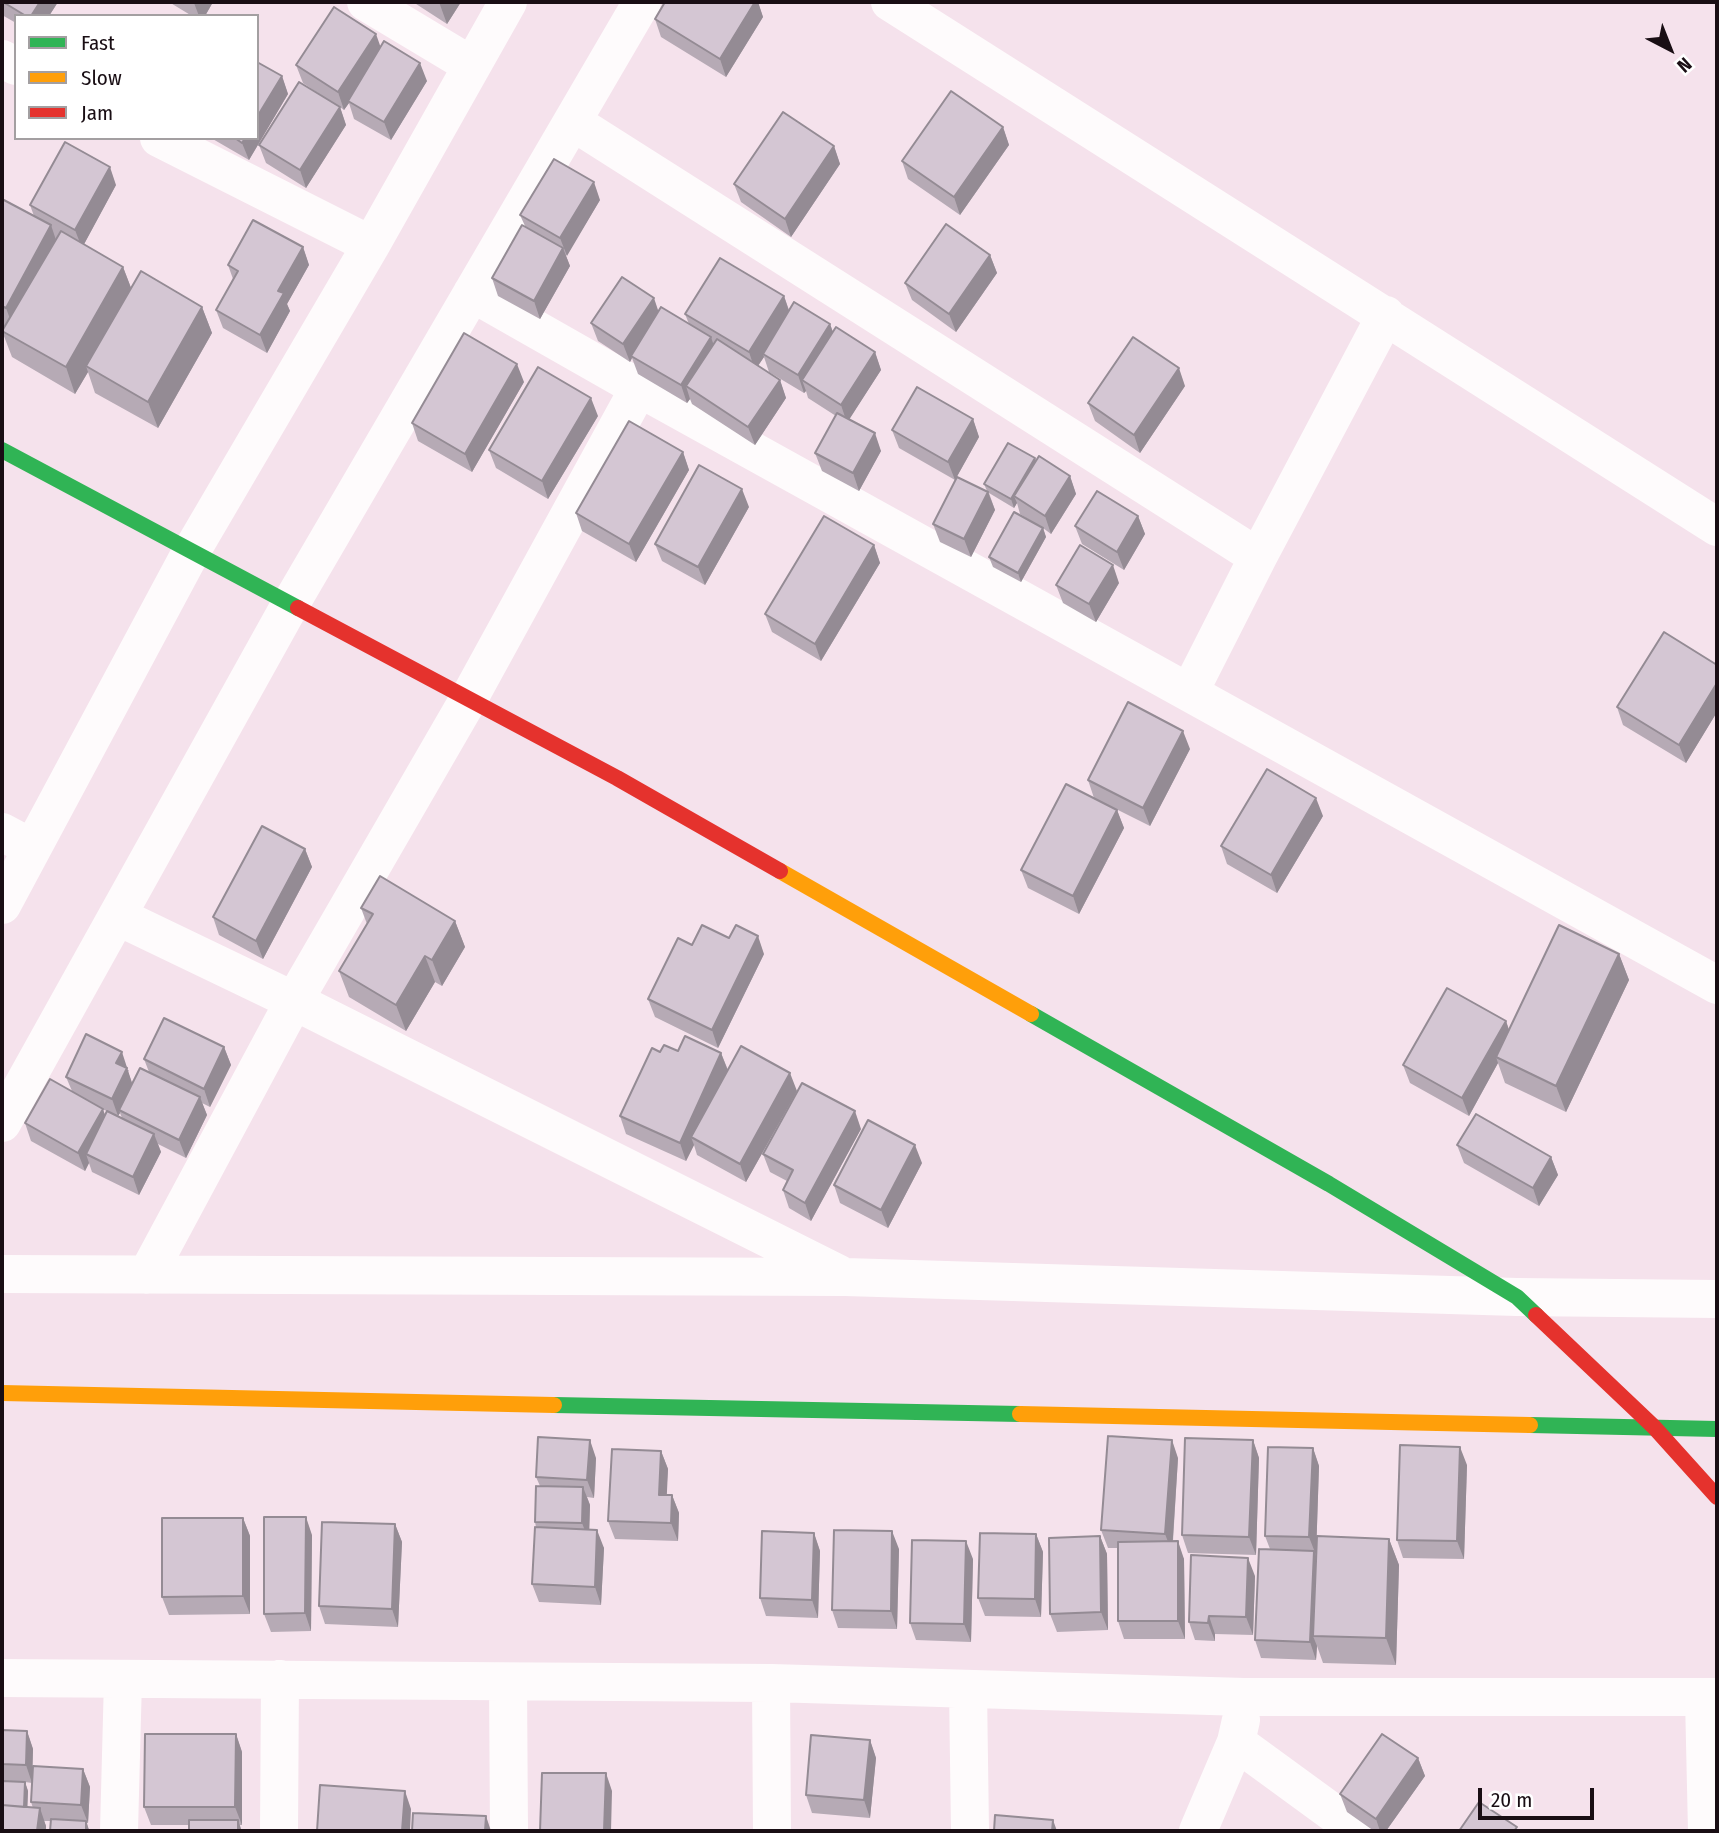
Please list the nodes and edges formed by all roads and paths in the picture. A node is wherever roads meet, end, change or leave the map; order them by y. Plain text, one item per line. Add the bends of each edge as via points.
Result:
1 (366, 2) edge
2 (508, 2) edge
3 (642, 2) edge
4 (897, 4) edge
5 (471, 65) junction
6 (573, 122) junction
7 (163, 140) edge
8 (371, 245) junction
9 (472, 293) junction
10 (1386, 315) junction
11 (639, 388) junction
12 (2, 450) edge
13 (1717, 527) edge
14 (191, 552) junction
15 (1258, 557) junction
16 (290, 605) junction
17 (1190, 691) junction
18 (468, 700) junction
19 (17, 840) edge
20 (2, 905) edge
21 (117, 916) junction
22 (1717, 985) edge
23 (294, 1001) junction
24 (2, 1123) edge
25 (2, 1275) edge
26 (146, 1275) junction
27 (845, 1277) junction
28 (1517, 1297) junction
29 (1717, 1299) edge
30 (2, 1393) edge
31 (1654, 1427) junction
32 (1717, 1429) edge
33 (1717, 1497) edge
34 (2, 1678) edge
35 (122, 1679) junction
36 (280, 1679) junction
37 (508, 1682) junction
38 (771, 1683) junction
39 (968, 1689) junction
40 (1244, 1697) junction
41 (1711, 1697) edge
42 (1236, 1742) junction
43 (119, 1831) edge
44 (279, 1831) edge
45 (509, 1831) edge
46 (772, 1831) edge
47 (970, 1831) edge
48 (1198, 1831) edge
49 (1358, 1831) edge
50 (1707, 1831) edge

1 - 5 street
2 - 5 street
3 - 6 street
4 - 10 street
5 - 8 street
6 - 9 street
6 - 15 street
7 - 8 street
8 - 14 street
9 - 11 street
9 - 16 street
10 - 13 street
10 - 15 street
11 - 17 street
11 - 18 street
12 - 14 main road
14 - 16 main road
14 - 19 street
15 - 17 street
16 - 18 main road
16 - 21 street
17 - 22 street
18 - 23 street
18 - 28 main road via 617,778 1329,1184
19 - 20 street
21 - 23 street
21 - 24 street
23 - 26 street
23 - 27 street
25 - 26 street
26 - 27 street
27 - 28 street
28 - 29 street
28 - 31 main road
30 - 31 main road
31 - 32 main road
31 - 33 main road
34 - 35 street
35 - 36 street
35 - 43 street
36 - 37 street
36 - 44 street
37 - 38 street
37 - 45 street
38 - 39 street
38 - 46 street
39 - 40 street
39 - 47 street
40 - 41 street
40 - 42 street
41 - 50 street
42 - 48 street
42 - 49 street

